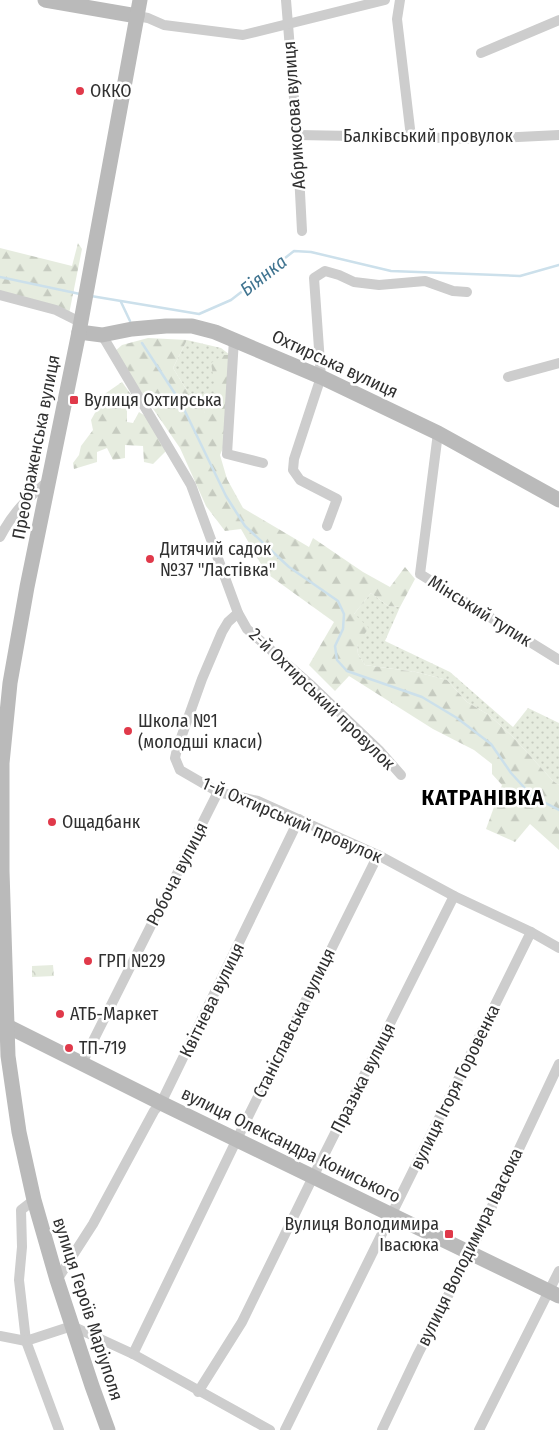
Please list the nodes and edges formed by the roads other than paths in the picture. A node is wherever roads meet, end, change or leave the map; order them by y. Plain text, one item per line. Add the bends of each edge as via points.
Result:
1 (45, 0) edge
2 (140, 0) edge
3 (286, 0) edge
4 (385, 0) edge
5 (400, 0) edge
6 (138, 16) junction
7 (559, 20) edge
8 (287, 24) junction
9 (481, 53) dead end
10 (297, 135) junction
11 (559, 135) edge
12 (412, 137) junction
13 (302, 231) dead end
14 (467, 292) dead end
15 (0, 295) edge
16 (80, 322) junction
17 (102, 335) junction
18 (234, 339) junction
19 (559, 363) edge
20 (508, 377) dead end
21 (321, 378) junction
22 (438, 433) junction
23 (263, 463) dead end
24 (49, 480) junction
25 (559, 500) edge
26 (327, 526) dead end
27 (0, 537) edge
28 (238, 613) junction
29 (559, 660) edge
30 (401, 775) dead end
31 (218, 792) junction
32 (300, 819) junction
33 (378, 855) junction
34 (454, 896) junction
35 (531, 932) junction
36 (559, 948) edge
37 (3, 1024) edge
38 (4, 1058) edge
39 (82, 1063) junction
40 (559, 1064) edge
41 (161, 1103) junction
42 (237, 1139) junction
43 (313, 1177) junction
44 (34, 1200) junction
45 (392, 1214) junction
46 (470, 1253) junction
47 (559, 1271) edge
48 (57, 1280) junction
49 (554, 1293) edge
50 (72, 1326) junction
51 (0, 1336) edge
52 (26, 1340) junction
53 (133, 1354) junction
54 (198, 1392) junction
55 (59, 1430) edge
56 (108, 1430) edge
57 (270, 1430) edge
58 (285, 1430) edge
59 (382, 1430) edge
60 (479, 1430) edge

1 - 6 main road
2 - 6 main road, Преображенська вулиця
3 - 8 street, Абрикосова вулиця
4 - 8 street
5 - 12 street via 398,19
6 - 8 street via 164,25 244,35
6 - 16 main road, Преображенська вулиця
7 - 9 street
8 - 10 street, Абрикосова вулиця
10 - 12 street, Балківський провулок
10 - 13 street, Абрикосова вулиця
11 - 12 street, Балківський провулок via 479,140
14 - 21 street via 453,291 425,280 379,285 354,282 326,271 314,278
15 - 16 street via 48,307
16 - 17 main road, Охтирська вулиця
16 - 24 main road, Преображенська вулиця
17 - 18 main road, Охтирська вулиця via 146,327 192,326
17 - 28 street, 2-й Охтирський провулок via 191,485
18 - 21 main road, Охтирська вулиця
18 - 23 street via 228,454
19 - 20 street
21 - 22 main road, Охтирська вулиця
21 - 26 street via 293,470 300,480 337,499
22 - 25 main road, Охтирська вулиця
22 - 29 street, Мінський тупик via 420,574
24 - 27 street via 23,502
24 - 37 main road, Преображенська вулиця via 10,683 2,763
28 - 30 street, 2-й Охтирський провулок via 247,629 379,750
28 - 31 street, 1-й Охтирський провулок via 222,632 175,758 180,770
31 - 32 street, 1-й Охтирський провулок via 258,801
31 - 39 street, Робоча вулиця
32 - 33 street, 1-й Охтирський провулок
32 - 41 street, Квітнева вулиця
33 - 34 street, 1-й Охтирський провулок
33 - 42 street, Станіславська вулиця
34 - 35 street, 1-й Охтирський провулок
34 - 43 street, Празька вулиця
35 - 36 street, 1-й Охтирський провулок
35 - 45 street, вулиця Ігоря Горовенка
37 - 38 main road, вулиця Героїв Маріуполя
37 - 39 main road, вулиця Олександра Кониського
38 - 44 main road, вулиця Героїв Маріуполя
39 - 41 main road, вулиця Олександра Кониського
40 - 46 street, вулиця Володимира Івасюка
41 - 42 main road, вулиця Олександра Кониського
41 - 48 street, Квітнева вулиця via 94,1224
42 - 43 main road, вулиця Олександра Кониського
42 - 53 street, Станіславська вулиця
43 - 45 main road, вулиця Олександра Кониського
43 - 54 street, Празька вулиця via 242,1322
44 - 48 main road, вулиця Героїв Маріуполя
44 - 52 street, вулиця Героїв Маріуполя via 21,1210 19,1280
45 - 46 main road, вулиця Олександра Кониського
45 - 58 street, вулиця Ігоря Горовенка
46 - 49 main road, вулиця Олександра Кониського
46 - 59 street, вулиця Володимира Івасюка
47 - 49 street
48 - 50 main road, вулиця Героїв Маріуполя
49 - 60 street
50 - 52 street
50 - 53 street
50 - 56 main road, вулиця Героїв Маріуполя
51 - 52 street
52 - 55 street, вулиця Героїв Маріуполя
53 - 54 street
54 - 57 street

